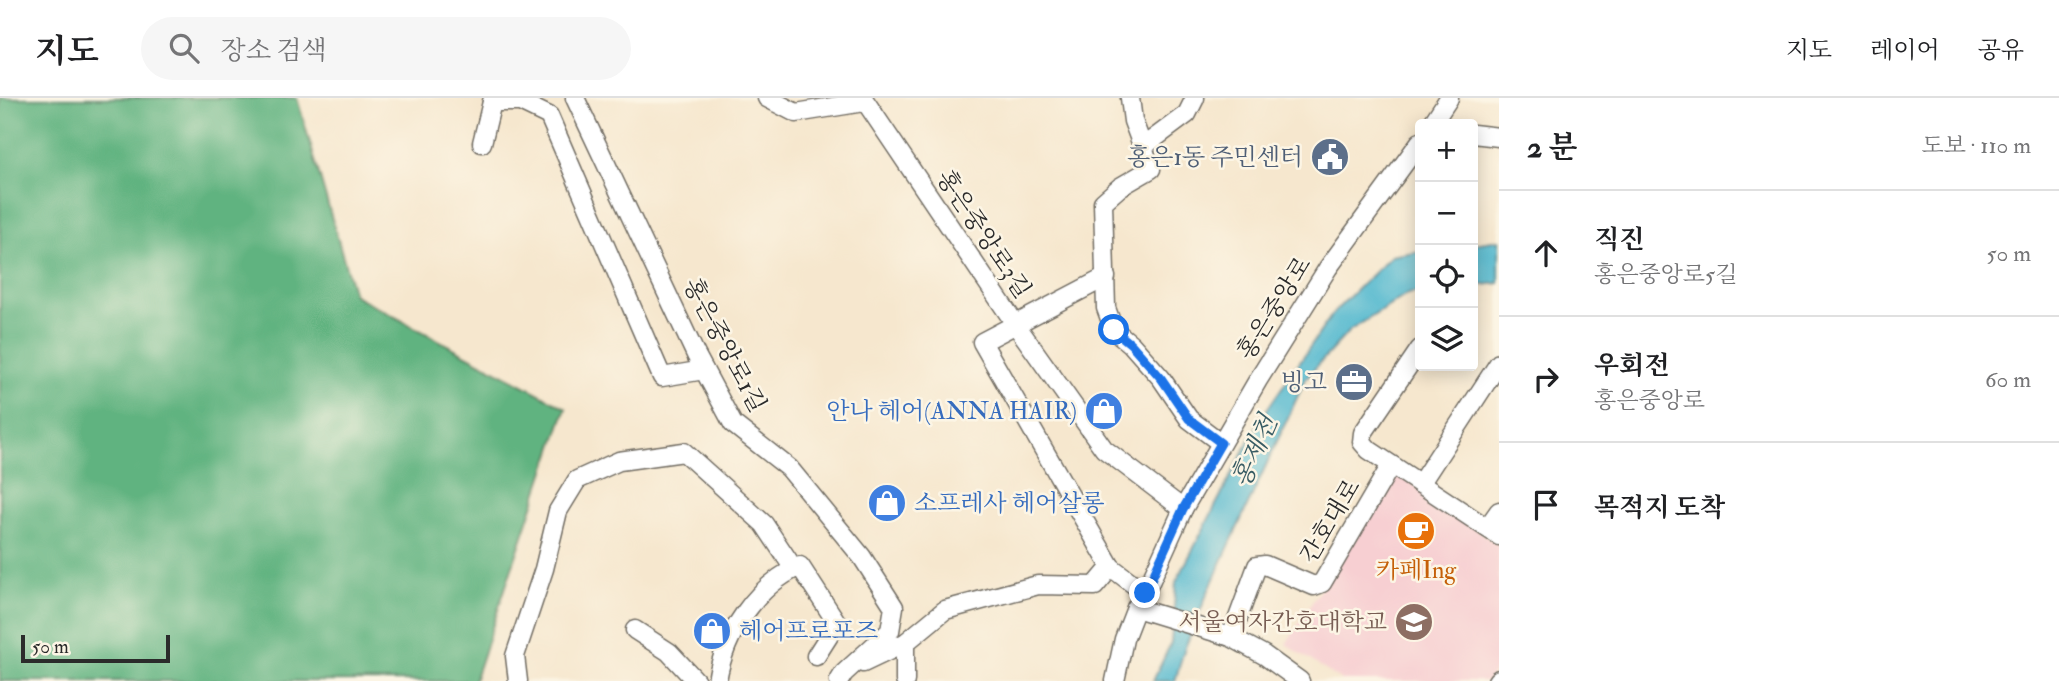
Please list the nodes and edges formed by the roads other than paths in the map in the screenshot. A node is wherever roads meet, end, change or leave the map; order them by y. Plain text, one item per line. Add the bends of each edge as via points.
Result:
1 (767, 98) edge
2 (1130, 98) edge
3 (1195, 98) edge
4 (1449, 98) edge
5 (493, 100) edge
6 (864, 100) edge
7 (577, 101) edge
8 (559, 113) dead end
9 (1435, 119) edge
10 (1478, 134) edge
11 (1499, 136) edge
12 (482, 143) dead end
13 (1144, 146) junction
14 (1415, 149) edge
15 (1106, 277) junction
16 (1016, 325) junction
17 (1415, 356) edge
18 (1499, 363) edge
19 (704, 370) junction
20 (1221, 443) junction
21 (1391, 465) junction
22 (1420, 484) junction
23 (1183, 509) junction
24 (1499, 511) edge
25 (1493, 532) edge
26 (1111, 568) junction
27 (794, 569) junction
28 (1141, 604) junction
29 (635, 630) dead end
30 (1228, 636) junction
31 (905, 643) junction
32 (816, 656) dead end
33 (842, 677) edge
34 (518, 681) edge
35 (696, 681) edge
36 (717, 681) edge
37 (905, 681) edge
38 (1115, 681) edge
39 (1300, 681) edge

1 - 6 street via 796,114
2 - 13 street via 1133,121
3 - 13 street via 1187,114
4 - 9 street
5 - 12 street
5 - 19 street via 520,102 549,116 662,377
6 - 16 street, 홍은중앙로3길
7 - 8 street
7 - 19 street, 홍은중앙로1길
10 - 11 street
13 - 15 street via 1151,169 1103,202
14 - 20 street, 홍은중앙로 via 1328,268
15 - 16 street
15 - 20 street via 1107,308 1114,330 1161,378 1189,419
16 - 23 street via 1104,449
16 - 26 street, 홍은중앙로3길 via 982,342
17 - 21 street via 1363,433 1365,447
18 - 22 street
19 - 33 street, 홍은중앙로1길 via 733,424 789,468 862,556 894,607 890,632
20 - 23 street, 홍은중앙로
21 - 22 street
21 - 30 street, 간호대로 via 1322,583 1314,586 1257,565
22 - 25 street
23 - 28 street, 홍은중앙로
24 - 25 street
26 - 28 street, 홍은중앙로3길
26 - 31 street via 1095,586 1038,585 945,610
27 - 32 street via 800,566 837,623
27 - 34 street via 764,524 684,452 619,461 577,480 558,511 515,656
27 - 36 street via 781,575 740,618
28 - 30 street
28 - 38 street, 홍은중앙로 via 1124,639
29 - 35 street via 669,652
30 - 39 street
31 - 33 street
31 - 37 street

